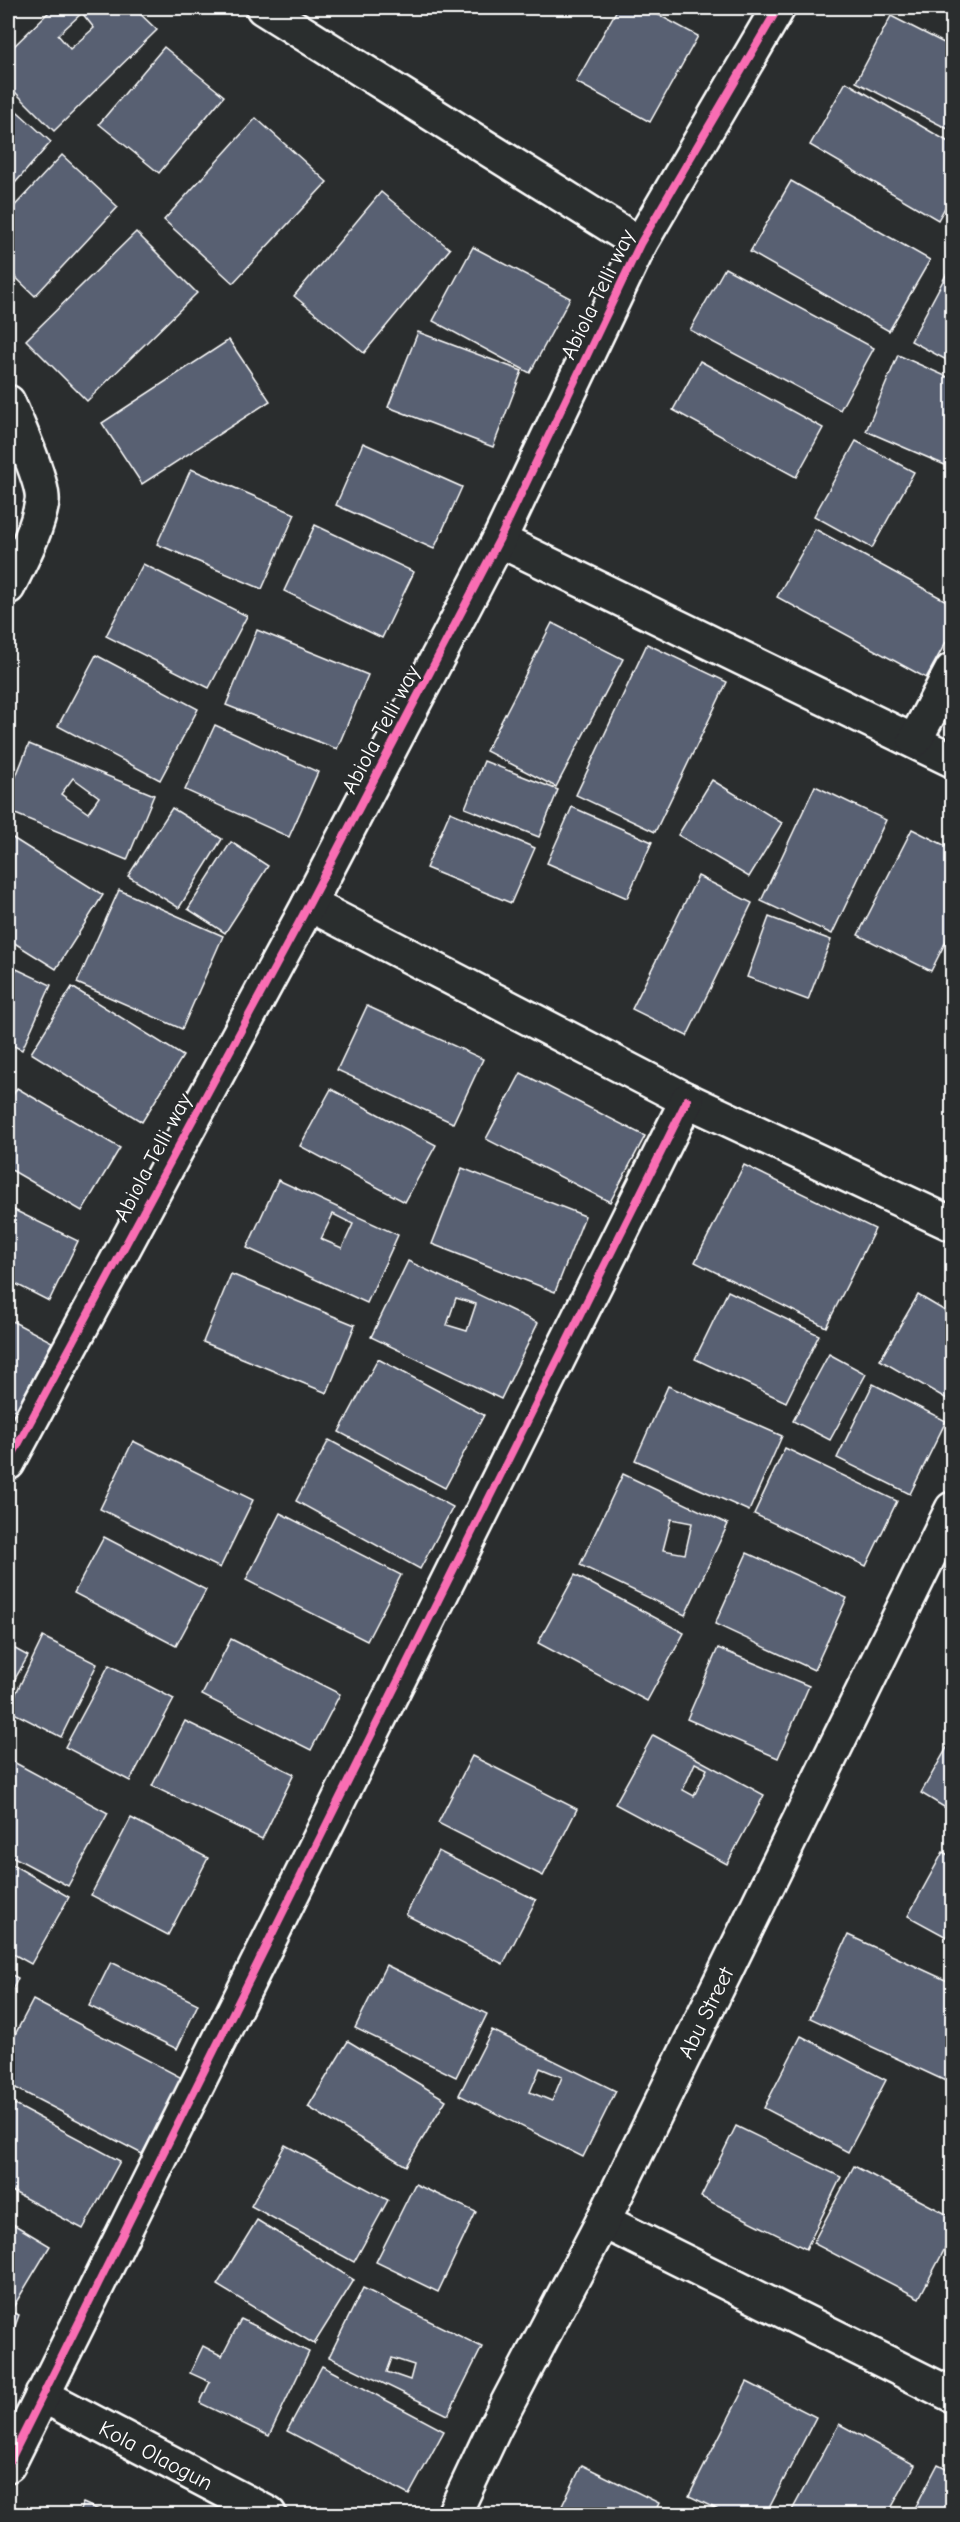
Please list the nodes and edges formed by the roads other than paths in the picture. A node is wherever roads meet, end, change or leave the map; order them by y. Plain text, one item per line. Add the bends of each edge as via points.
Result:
1 (263, 8) edge
2 (778, 8) edge
3 (640, 244) junction
4 (8, 402) edge
5 (499, 540) junction
6 (8, 587) edge
7 (952, 670) edge
8 (915, 740) junction
9 (952, 760) edge
10 (309, 904) junction
11 (687, 1100) junction
12 (952, 1224) edge
13 (8, 1463) edge
14 (952, 1509) edge
15 (603, 2221) junction
16 (42, 2395) junction
17 (952, 2395) edge
18 (8, 2465) edge
19 (269, 2514) edge
20 (454, 2514) edge

1 - 3 street
2 - 3 street, Abiola Telli way
3 - 5 street, Abiola Telli way
4 - 6 street via 26,443 43,500 28,546
5 - 8 street
5 - 10 street, Abiola Telli way
7 - 8 street
8 - 9 street
10 - 11 street
10 - 13 street, Abiola Telli way
11 - 12 street
11 - 16 street
14 - 15 street, Abu Street
15 - 17 street
15 - 20 street, Abu Street
16 - 18 street
16 - 19 street, Kola Olaogun

